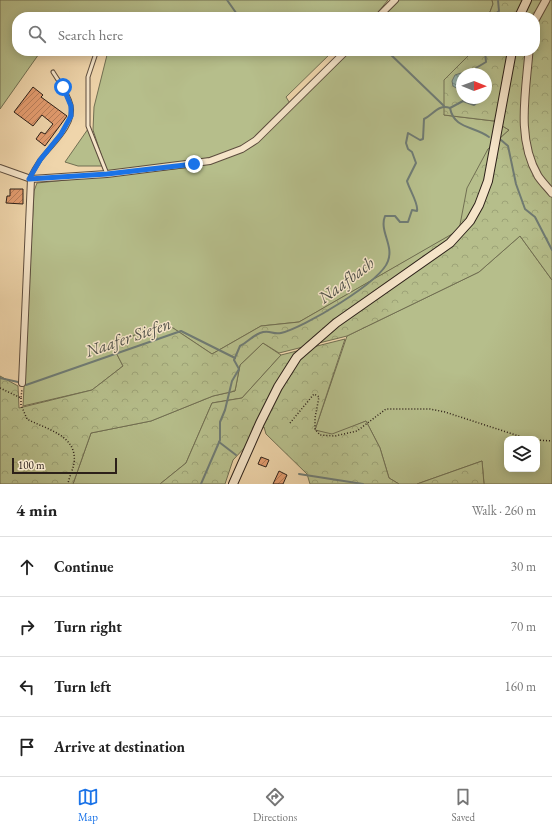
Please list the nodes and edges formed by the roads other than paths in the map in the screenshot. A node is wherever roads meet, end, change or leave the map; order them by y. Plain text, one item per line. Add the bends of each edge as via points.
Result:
1 (395, 0) edge
2 (527, 0) edge
3 (546, 0) edge
4 (383, 12) edge
5 (521, 12) edge
6 (539, 12) edge
7 (95, 56) edge
8 (341, 56) edge
9 (511, 56) edge
10 (529, 56) edge
11 (53, 72) dead end
12 (0, 168) edge
13 (107, 174) junction
14 (30, 179) junction
15 (552, 193) edge
16 (22, 383) road end
17 (233, 484) edge

1 - 4 street
2 - 5 main road
3 - 6 street
7 - 13 lane via 88,77 88,126
8 - 13 street via 271,127 242,149 210,161
9 - 17 main road via 488,181 470,221 450,243 336,323 297,357 278,387
10 - 15 street via 524,122 526,143 538,177
11 - 14 lane via 69,102 71,116
12 - 14 street
13 - 14 street
14 - 16 street

